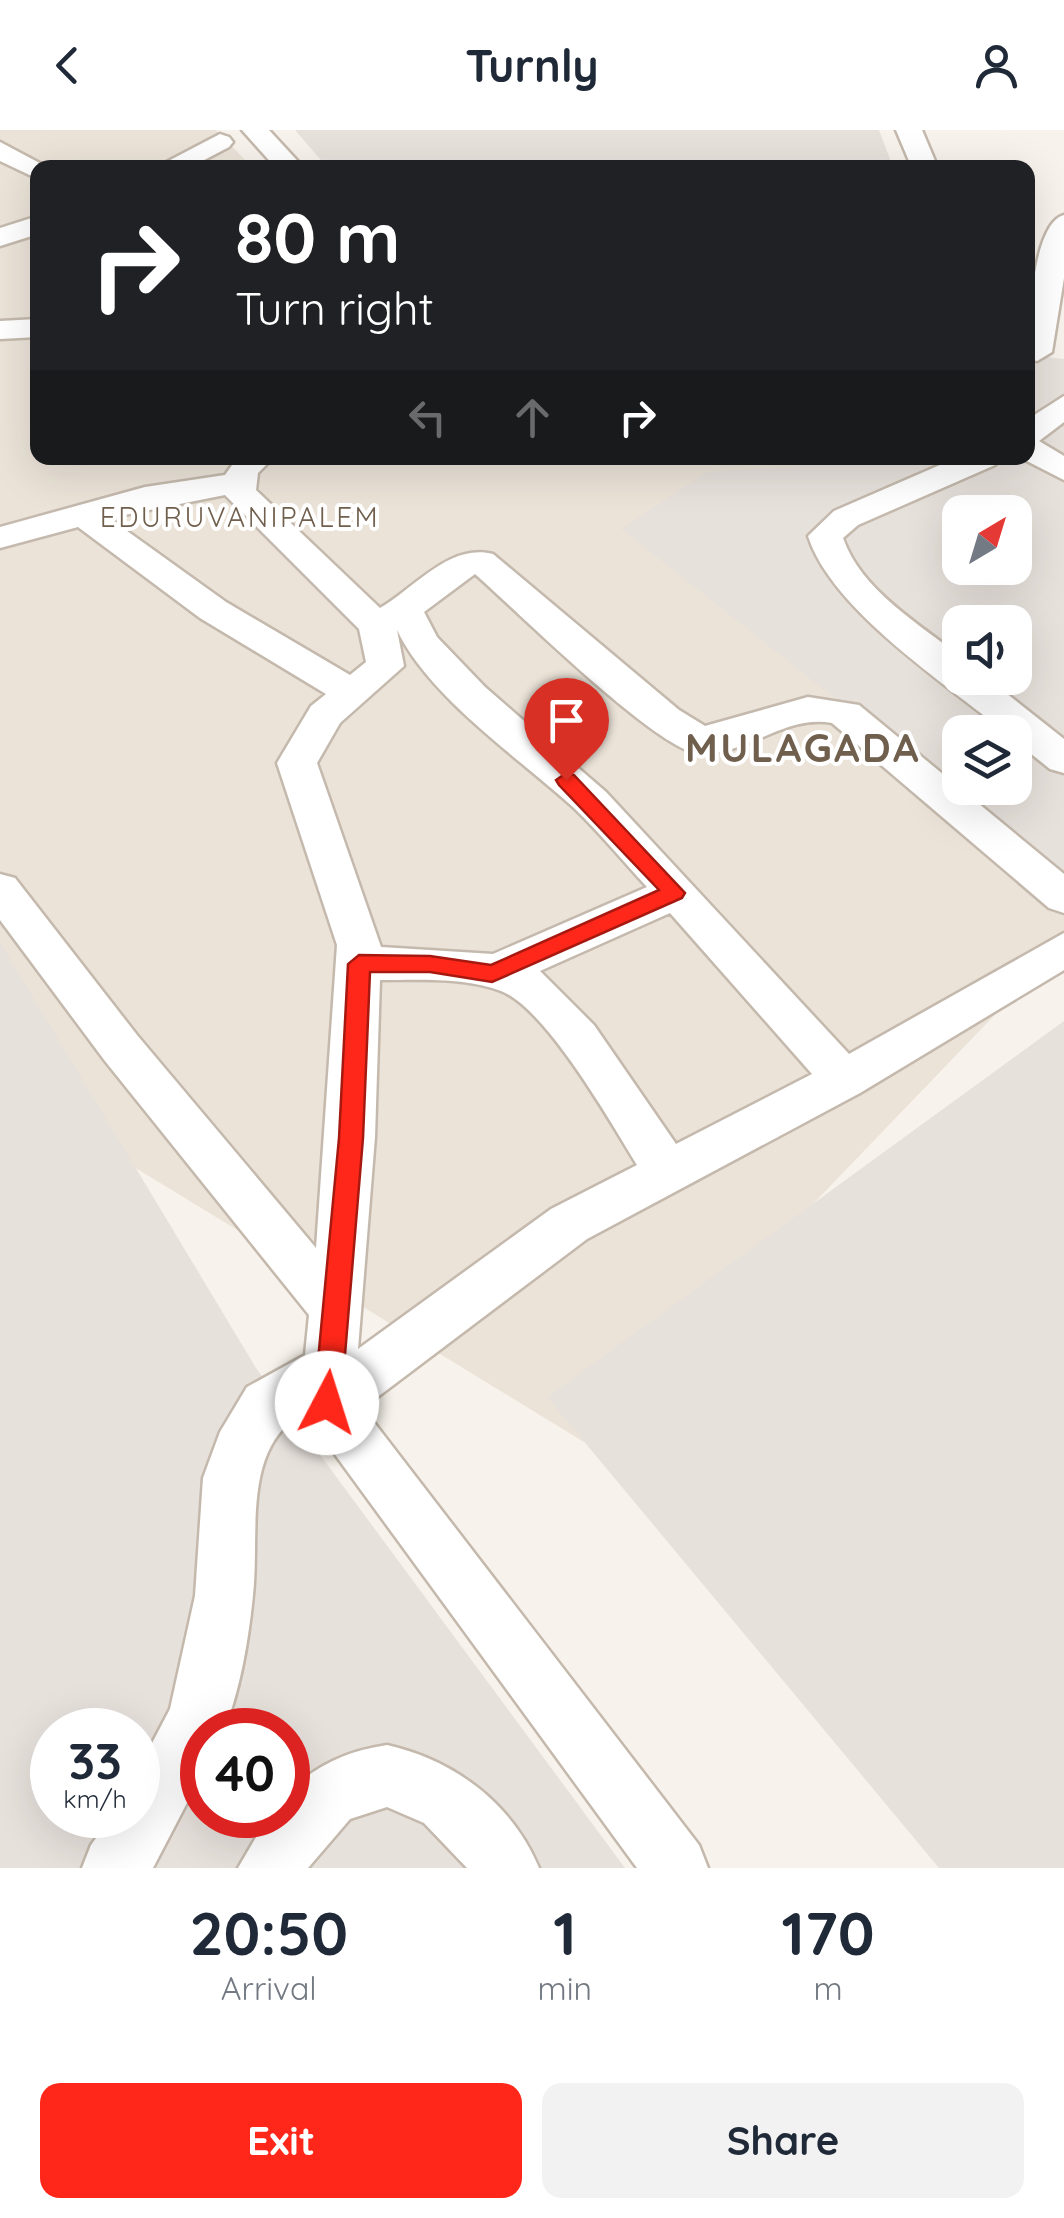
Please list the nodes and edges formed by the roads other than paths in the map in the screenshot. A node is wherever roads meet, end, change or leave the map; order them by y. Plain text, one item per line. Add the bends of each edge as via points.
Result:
1 (256, 130) edge
2 (909, 130) edge
3 (220, 142) dead end
4 (0, 150) edge
5 (184, 160) edge
6 (284, 160) edge
7 (922, 160) edge
8 (30, 166) edge
9 (1064, 223) edge
10 (30, 227) edge
11 (0, 238) edge
12 (30, 328) edge
13 (0, 330) edge
14 (1043, 355) edge
15 (1064, 406) edge
16 (1035, 429) edge
17 (1035, 452) edge
18 (967, 465) edge
19 (248, 470) edge
20 (1064, 470) edge
21 (82, 513) junction
22 (0, 538) edge
23 (391, 617) junction
24 (942, 659) edge
25 (353, 692) junction
26 (985, 695) edge
27 (1064, 760) edge
28 (0, 889) edge
29 (674, 893) junction
30 (1064, 898) edge
31 (1064, 949) edge
32 (359, 964) junction
33 (492, 973) junction
34 (843, 1080) junction
35 (668, 1172) junction
36 (336, 1310) junction
37 (329, 1386) junction
38 (114, 1868) edge
39 (270, 1868) edge
40 (507, 1868) edge
41 (676, 1868) edge

1 - 6 street
2 - 7 street
3 - 5 street
4 - 8 street
9 - 14 street via 1054,252
10 - 11 street
12 - 13 street
15 - 16 street
17 - 20 street
18 - 24 street via 846,518 825,536 827,555 862,592
19 - 21 street
19 - 23 street via 239,492 261,517
21 - 22 street
21 - 25 street via 132,554
23 - 25 street via 385,666
23 - 29 street via 592,802
23 - 30 street via 458,568 490,564 516,593 698,740 731,736 800,709 845,714
25 - 32 street via 324,716 297,763 359,945
26 - 27 street
28 - 36 street
29 - 33 street
29 - 34 street via 805,1030
31 - 34 street
32 - 33 street
32 - 36 street
33 - 35 street via 518,979 561,1018
34 - 35 street
35 - 37 street via 569,1224
36 - 37 street
37 - 38 street via 266,1405 247,1432 231,1478 224,1596 200,1717
37 - 41 street
39 - 40 street via 337,1786 368,1774 405,1778 444,1799

